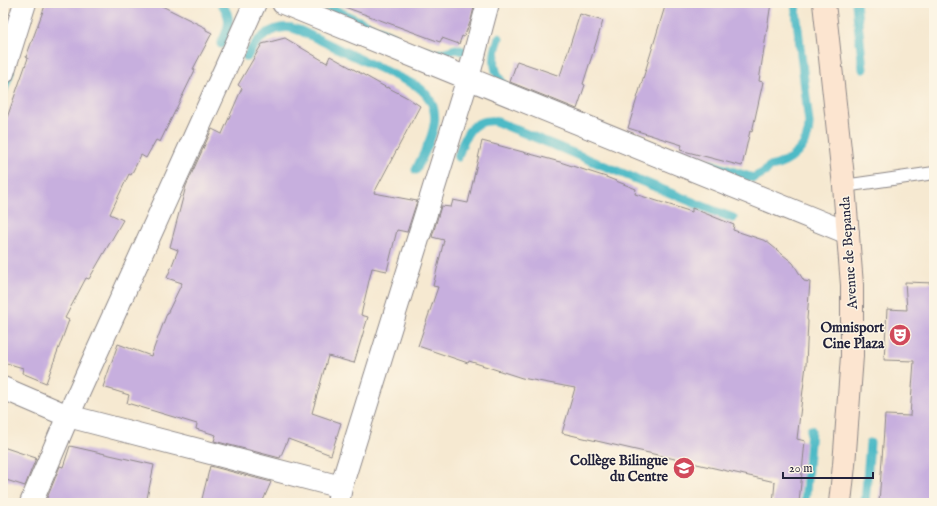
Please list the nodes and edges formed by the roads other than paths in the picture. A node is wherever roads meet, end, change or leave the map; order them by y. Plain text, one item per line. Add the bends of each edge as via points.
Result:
1 (25, 3) edge
2 (255, 3) edge
3 (283, 3) edge
4 (488, 3) edge
5 (824, 3) edge
6 (3, 73) edge
7 (468, 78) junction
8 (934, 173) edge
9 (844, 186) junction
10 (848, 233) junction
11 (3, 388) edge
12 (68, 416) junction
13 (340, 495) edge
14 (31, 503) edge
15 (840, 503) edge

1 - 6 street
2 - 12 street
3 - 7 street
4 - 7 street
5 - 9 main road, Avenue de Bepanda
7 - 10 street
7 - 13 street
8 - 9 lane
9 - 10 main road, Avenue de Bepanda
10 - 15 main road, Avenue de Bepanda via 852,285 852,356
11 - 12 street
12 - 13 street
12 - 14 street

